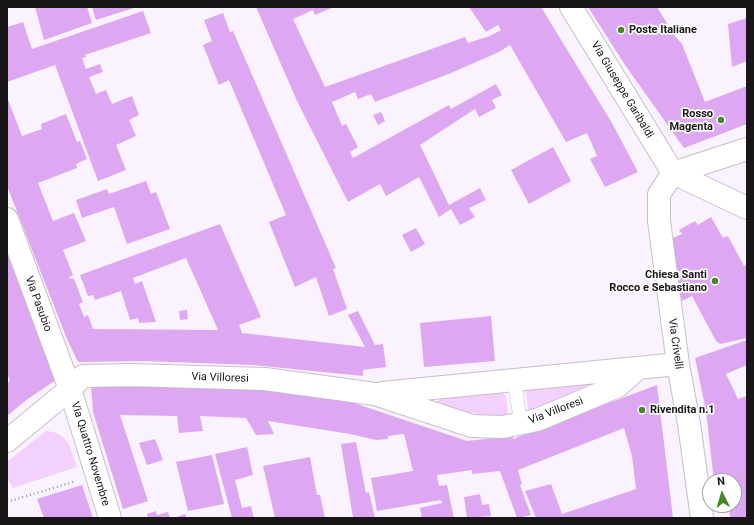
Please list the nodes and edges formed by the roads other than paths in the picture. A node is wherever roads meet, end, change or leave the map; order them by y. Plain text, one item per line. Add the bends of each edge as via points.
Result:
1 (577, 9) edge
2 (747, 149) edge
3 (673, 173) junction
4 (747, 208) edge
5 (7, 219) edge
6 (678, 364) junction
7 (637, 369) junction
8 (514, 379) junction
9 (70, 389) junction
10 (375, 394) junction
11 (520, 424) junction
12 (7, 441) edge
13 (110, 518) edge
14 (702, 518) edge

1 - 3 street, Via Giuseppe Garibaldi
2 - 3 street
3 - 4 street
3 - 6 street, Via Crivelli via 659,194 659,221
5 - 9 street, Via Pasubio
6 - 7 street, Via Villoresi
6 - 14 street, Via Crivelli
7 - 8 street, Via Villoresi
7 - 11 street, Via Villoresi via 618,386 537,420
8 - 10 street, Via Villoresi
8 - 11 lane
9 - 10 street, Via Villoresi via 83,376 132,375 265,379
9 - 12 street, Via Villoresi
9 - 13 street, Via Quattro Novembre
10 - 11 street, Via Villoresi via 472,426 503,427

